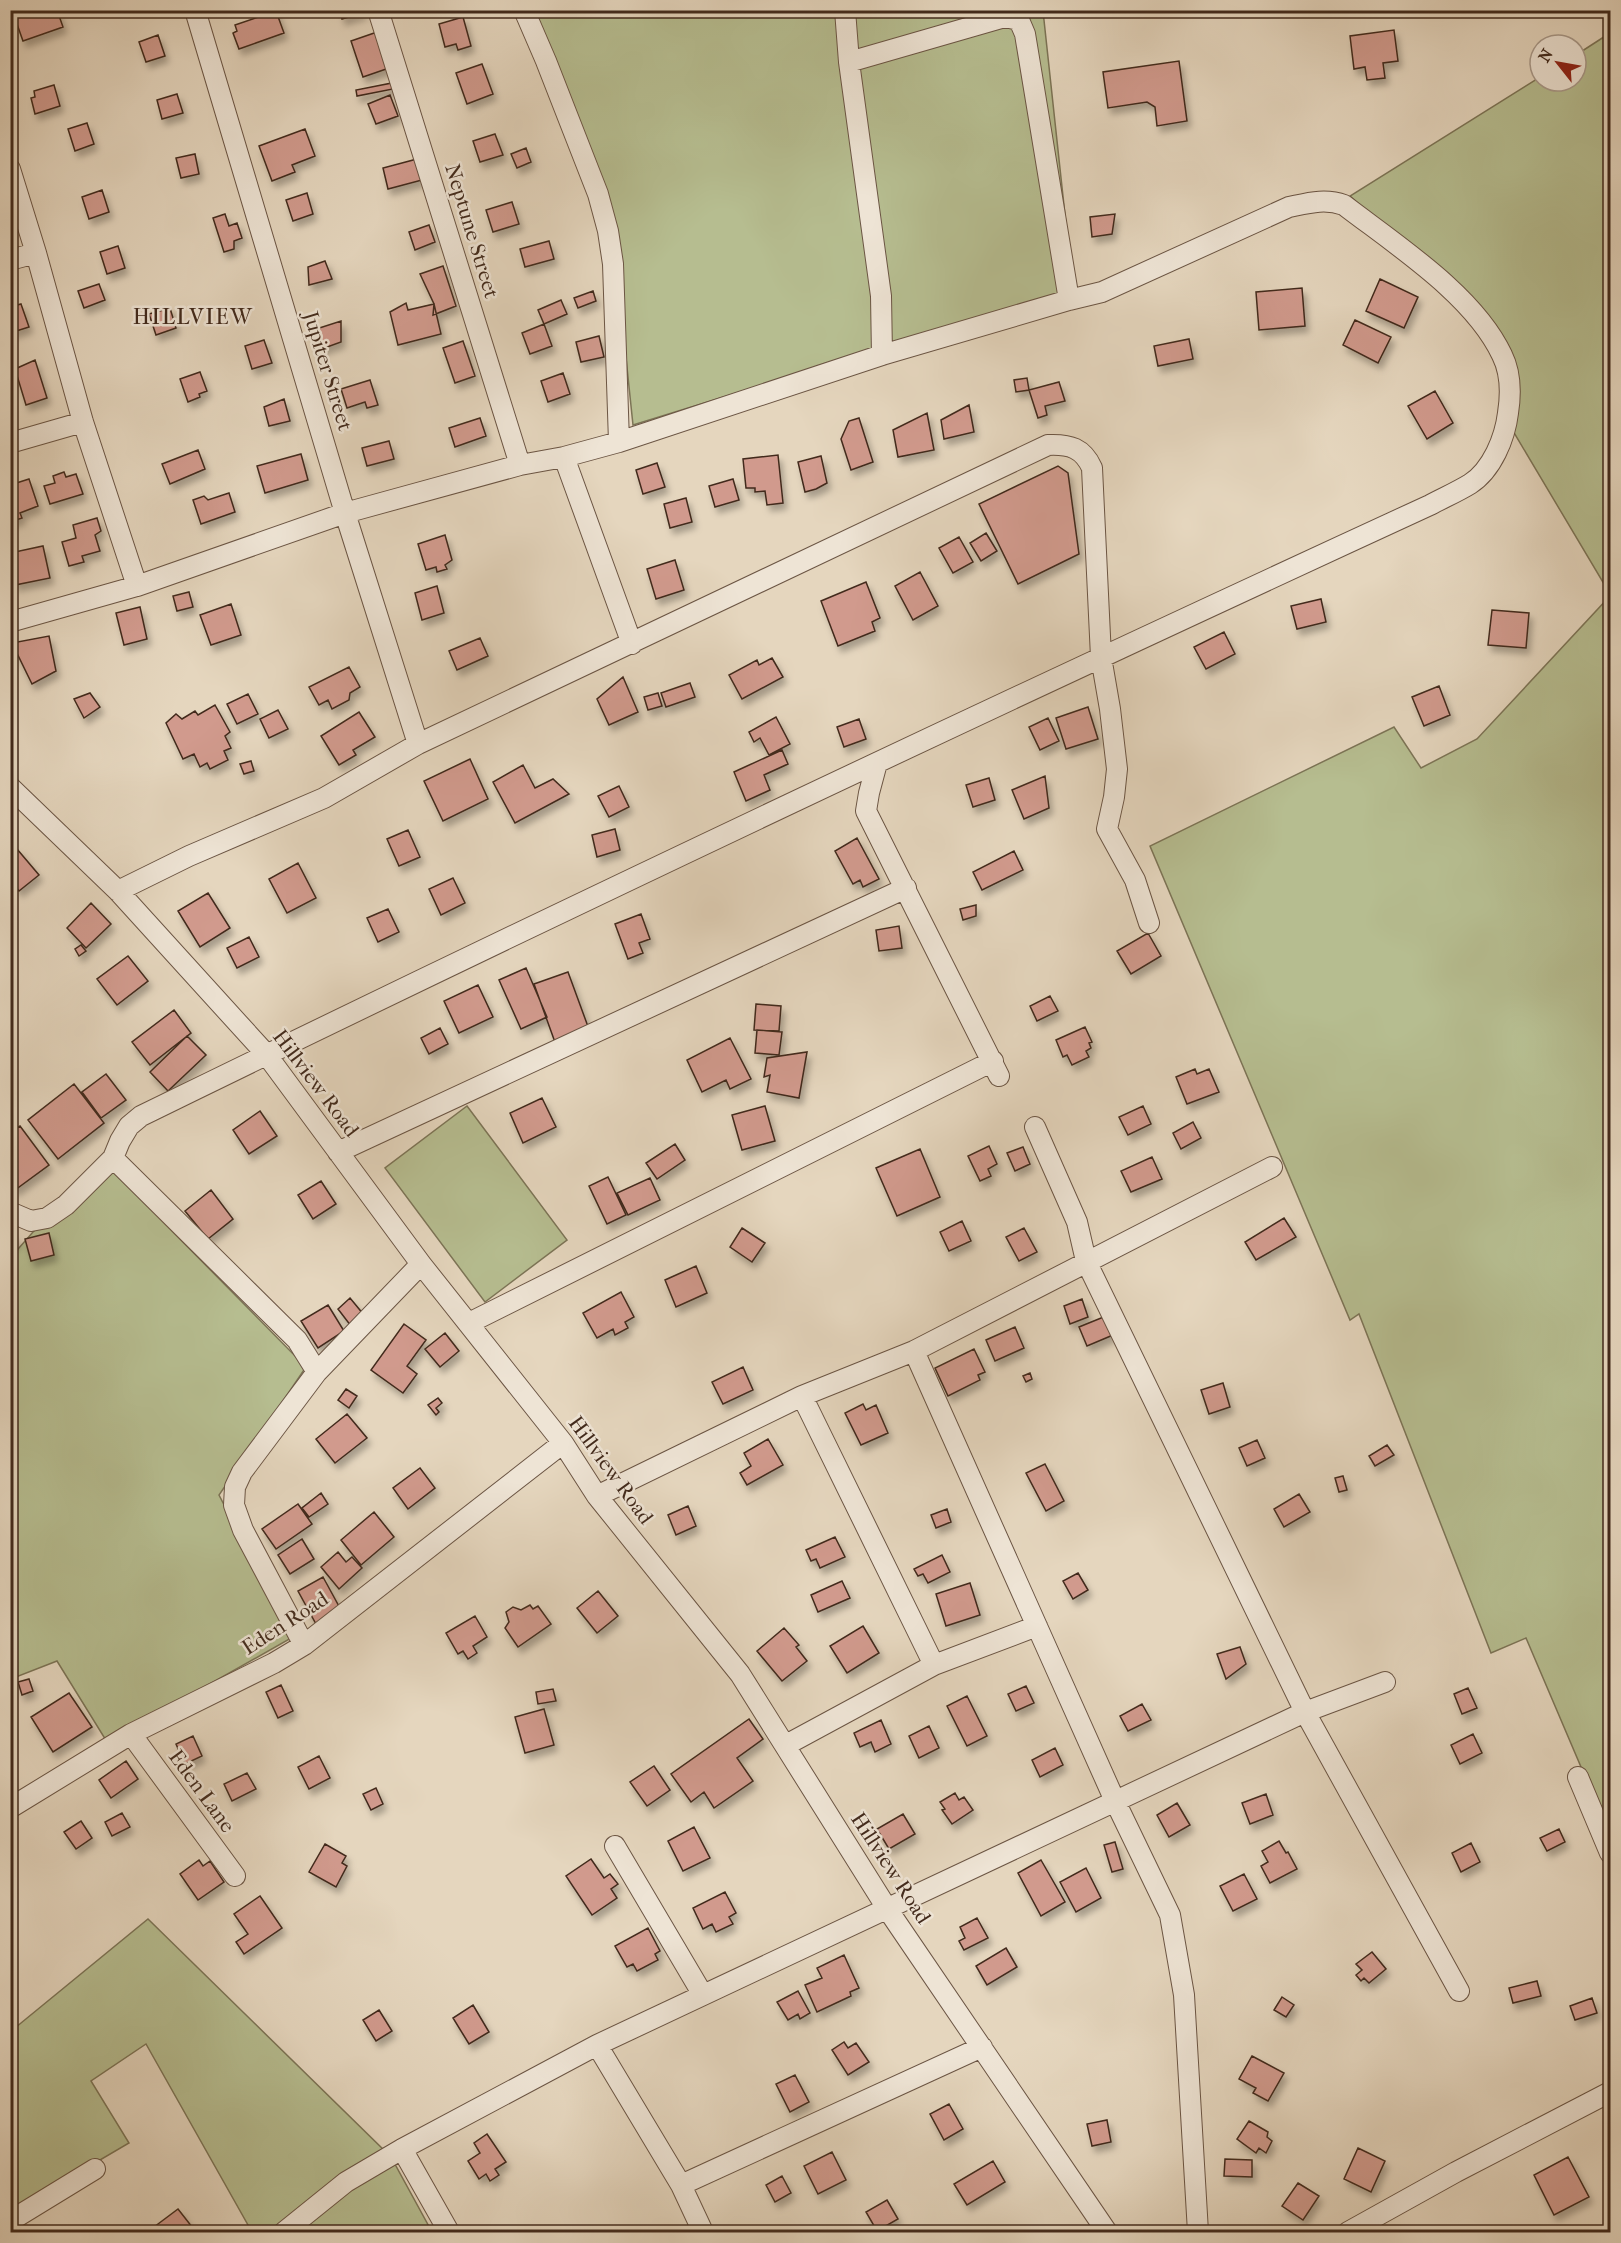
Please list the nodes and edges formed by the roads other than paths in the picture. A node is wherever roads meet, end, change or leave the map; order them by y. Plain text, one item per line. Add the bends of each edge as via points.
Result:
1 (195, 10) edge
2 (378, 10) edge
3 (524, 10) edge
4 (845, 10) edge
5 (849, 62) junction
6 (10, 169) edge
7 (36, 253) junction
8 (10, 260) edge
9 (1070, 300) junction
10 (882, 355) junction
11 (83, 422) junction
12 (619, 442) junction
13 (10, 443) edge
14 (564, 457) junction
15 (520, 465) junction
16 (345, 513) junction
17 (137, 585) junction
18 (10, 622) edge
19 (632, 644) junction
20 (1101, 657) junction
21 (418, 744) junction
22 (877, 763) junction
23 (10, 787) edge
24 (906, 888) junction
25 (118, 891) junction
26 (1149, 923) dead end
27 (266, 1054) junction
28 (1035, 1127) dead end
29 (338, 1152) junction
30 (113, 1158) junction
31 (1272, 1167) dead end
32 (10, 1212) edge
33 (1086, 1261) junction
34 (422, 1264) junction
35 (469, 1323) junction
36 (914, 1351) junction
37 (317, 1372) junction
38 (802, 1396) junction
39 (563, 1443) junction
40 (597, 1496) junction
41 (1036, 1626) junction
42 (304, 1645) junction
43 (934, 1665) junction
44 (1385, 1682) dead end
45 (1305, 1712) junction
46 (130, 1734) junction
47 (786, 1745) junction
48 (1578, 1777) dead end
49 (1115, 1801) junction
50 (10, 1808) edge
51 (615, 1846) dead end
52 (1611, 1853) edge
53 (235, 1876) dead end
54 (888, 1910) junction
55 (1459, 1991) dead end
56 (703, 1995) junction
57 (597, 2045) junction
58 (982, 2047) junction
59 (1611, 2092) edge
60 (402, 2150) junction
61 (95, 2169) dead end
62 (681, 2185) junction
63 (10, 2222) edge
64 (284, 2232) edge
65 (449, 2232) edge
66 (703, 2232) edge
67 (1107, 2232) edge
68 (1198, 2232) edge
69 (1348, 2232) edge

1 - 16 street, Jupiter Street
2 - 15 street, Neptune Street
3 - 12 street via 598,194 608,231 613,264
4 - 5 street
5 - 9 street via 1005,17 1019,21 1025,34
5 - 10 street via 881,296
6 - 7 street
7 - 8 street
7 - 11 street
9 - 10 street
9 - 20 street via 1124,284 1289,207 1332,200 1344,205 1452,291 1493,338 1509,378 1506,428 1486,469 1472,483
10 - 12 street
11 - 13 street
11 - 17 street
12 - 14 street
14 - 15 street
14 - 19 street
15 - 16 street
16 - 17 street
16 - 21 street, Jupiter Street
17 - 18 street
19 - 20 street via 1048,445 1061,444 1086,455 1092,468
19 - 21 street
20 - 22 street
20 - 26 street via 1117,769 1107,829 1135,880
21 - 25 street via 324,798
22 - 24 street via 866,811
22 - 27 street
23 - 25 street, Hillview Road
24 - 29 street
24 - 35 street via 996,1069
25 - 27 street, Hillview Road
27 - 29 street, Hillview Road
27 - 30 street via 141,1116 129,1126
28 - 33 street via 1077,1222
29 - 34 street, Hillview Road
30 - 32 street via 66,1205 47,1218 32,1221
30 - 37 street via 297,1340
31 - 33 street
33 - 36 street
33 - 45 street
34 - 35 street, Hillview Road
34 - 37 street
35 - 39 street, Hillview Road
36 - 38 street
36 - 41 street
37 - 42 street via 234,1487 234,1505 243,1530
38 - 40 street
38 - 43 street
39 - 40 street, Hillview Road
39 - 42 street, Eden Road
40 - 47 street, Hillview Road via 740,1674
41 - 43 street
41 - 49 street
42 - 46 street, Eden Road
43 - 47 street
44 - 45 street
45 - 49 street
45 - 55 street
46 - 50 street, Eden Road
46 - 53 street, Eden Lane
47 - 54 street, Hillview Road
48 - 52 street
49 - 54 street
49 - 68 street via 1170,1915 1184,1995
51 - 56 street
54 - 56 street
54 - 58 street, Hillview Road
56 - 57 street
57 - 60 street
57 - 62 street
58 - 62 street
58 - 67 street, Hillview Road
59 - 69 street
60 - 64 street via 346,2182
60 - 65 street
61 - 63 street
62 - 66 street

